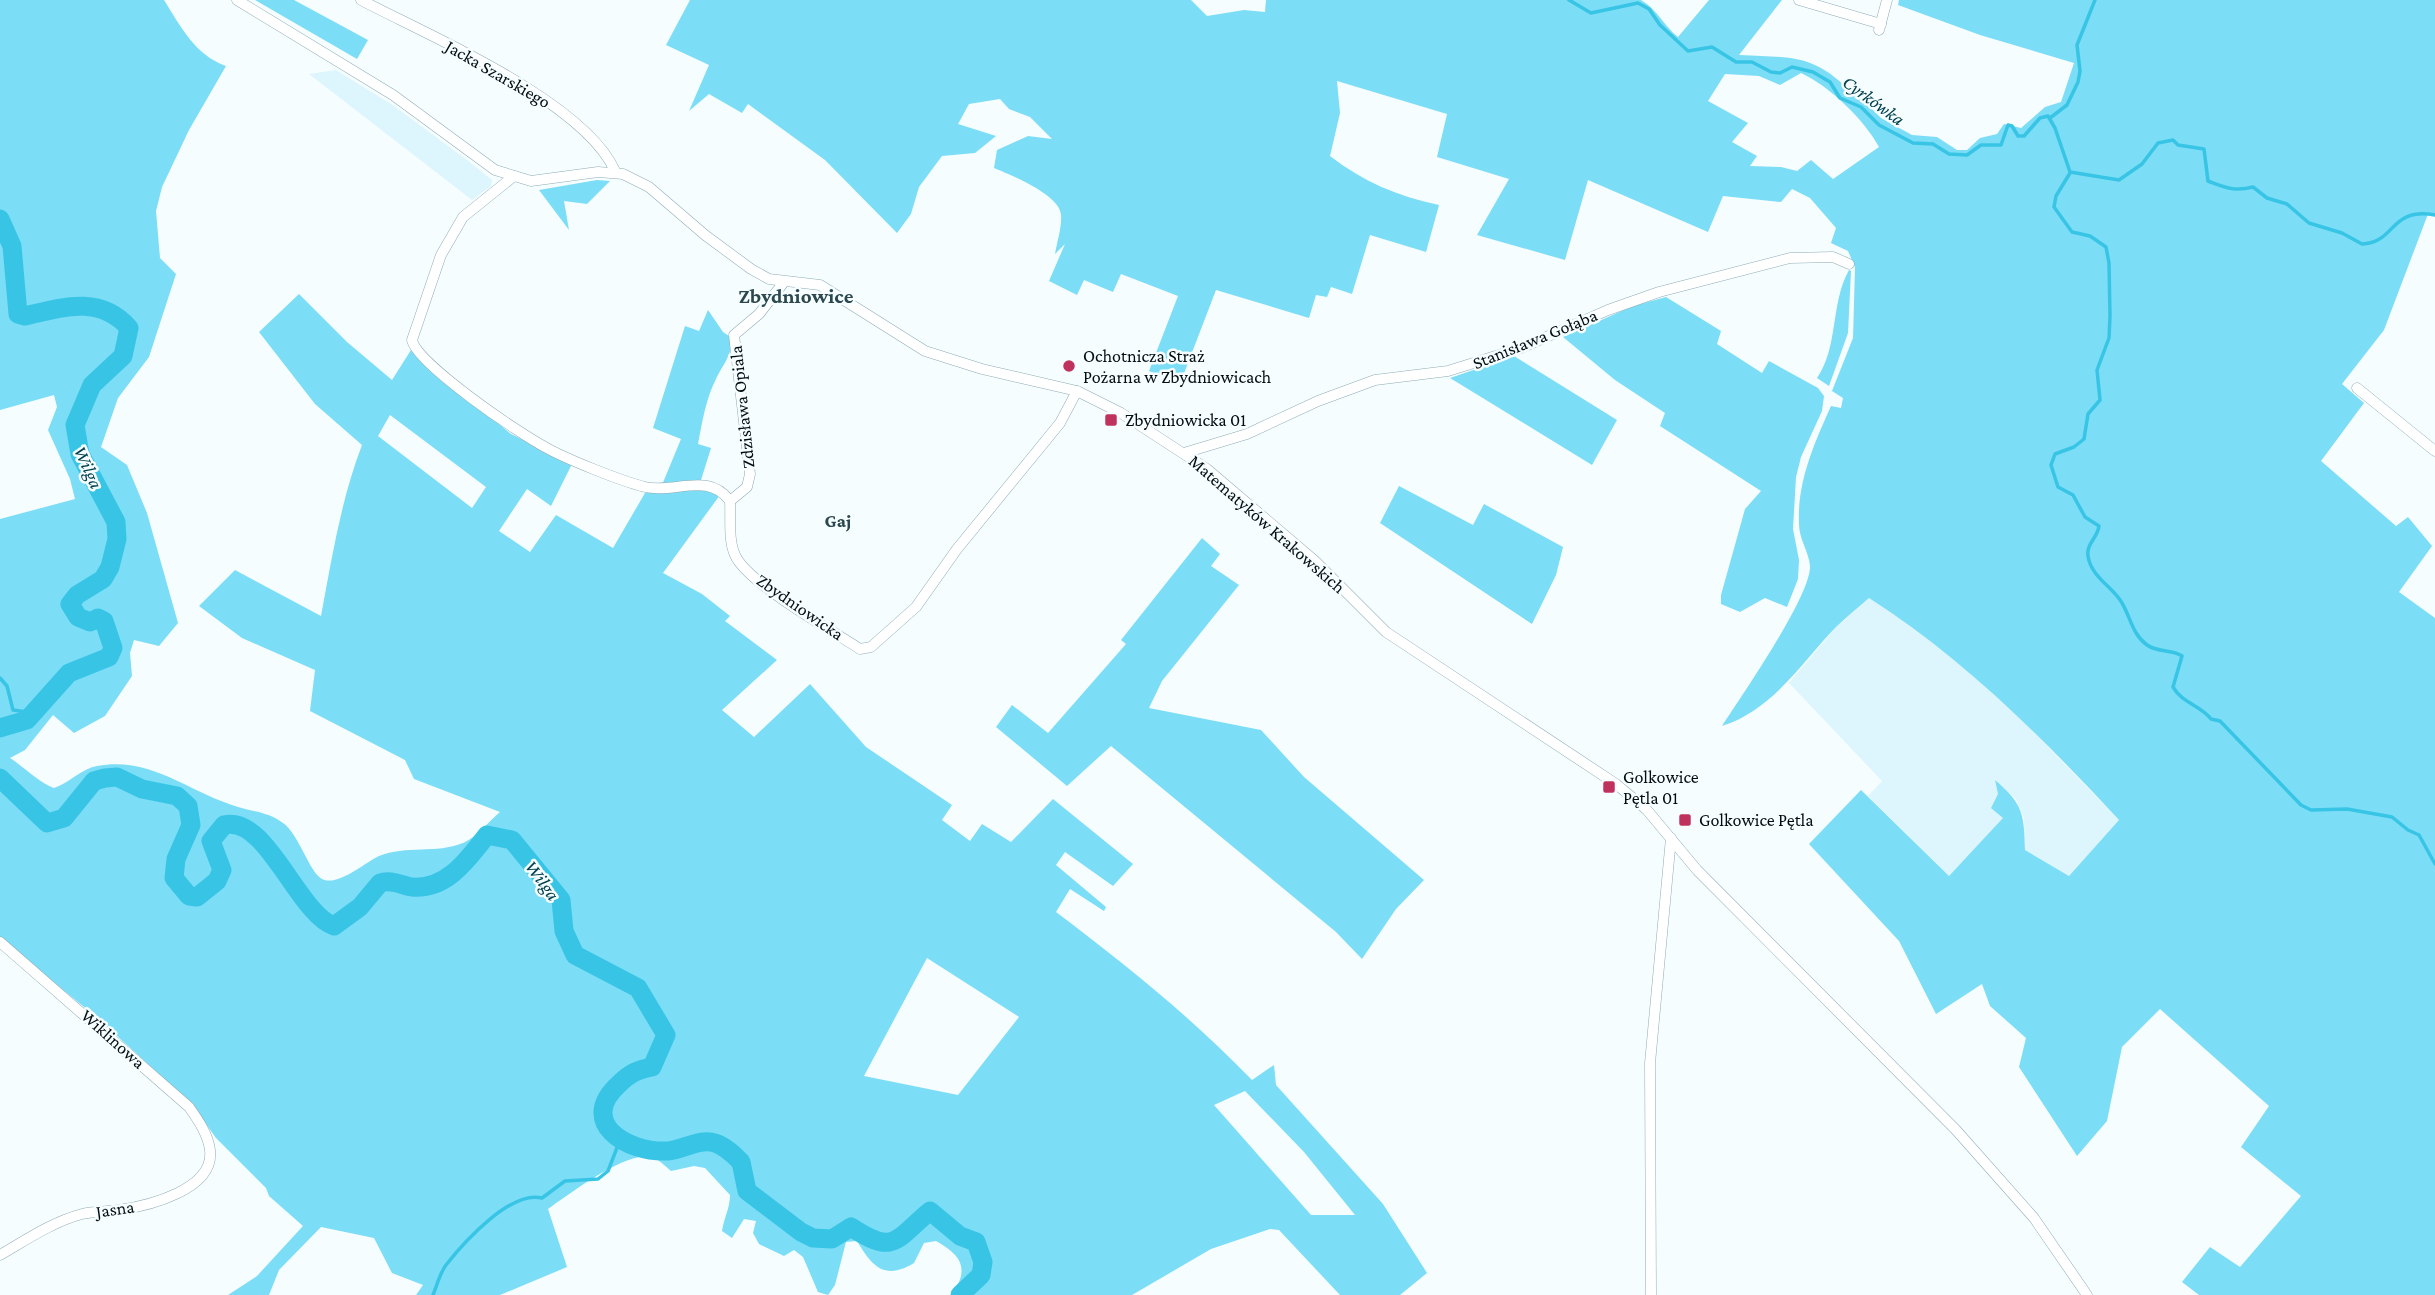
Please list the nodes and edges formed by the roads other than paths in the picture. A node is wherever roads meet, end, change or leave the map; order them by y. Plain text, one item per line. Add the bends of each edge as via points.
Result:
1 (237, 0) edge
2 (361, 0) edge
3 (1799, 0) edge
4 (1887, 0) edge
5 (615, 172) junction
6 (514, 176) junction
7 (1849, 264) dead end
8 (784, 282) junction
9 (2357, 388) dead end
10 (1077, 391) junction
11 (2435, 451) edge
12 (1184, 453) junction
13 (730, 501) junction
14 (1671, 838) junction
15 (0, 942) edge
16 (210, 1148) joint
17 (0, 1255) edge
18 (1651, 1295) edge
19 (2087, 1295) edge

1 - 6 street, Matematyków Krakowskich via 393,95 495,170
2 - 5 street, Jacka Szarskiego via 535,92 568,116 609,157
3 - 4 street via 1880,27
5 - 6 street, Matematyków Krakowskich via 531,181
5 - 8 street, Matematyków Krakowskich via 649,187 751,269
6 - 13 street via 463,217 441,255 413,345 441,373 546,448 646,487 709,485
7 - 12 street, Stanisława Gołąba via 1833,257 1790,258 1669,290 1471,365 1375,380 1247,434
8 - 10 street, Matematyków Krakowskich via 820,285 925,351
8 - 13 street, Zdzisława Opiala via 759,314 734,335 750,474 747,487
9 - 11 street
10 - 12 street, Matematyków Krakowskich
10 - 13 street, Zbydniowicka via 1060,423 916,607 871,647 860,649 772,591 735,558
12 - 14 street, Matematyków Krakowskich via 1315,561 1386,632 1626,791
14 - 18 street via 1650,1063
14 - 19 street, Matematyków Krakowskich via 1697,870 1956,1130 2034,1218
15 - 16 street, Wiklinowa via 189,1107
16 - 17 street, Jasna via 205,1170 183,1192 120,1210 83,1213 45,1228

